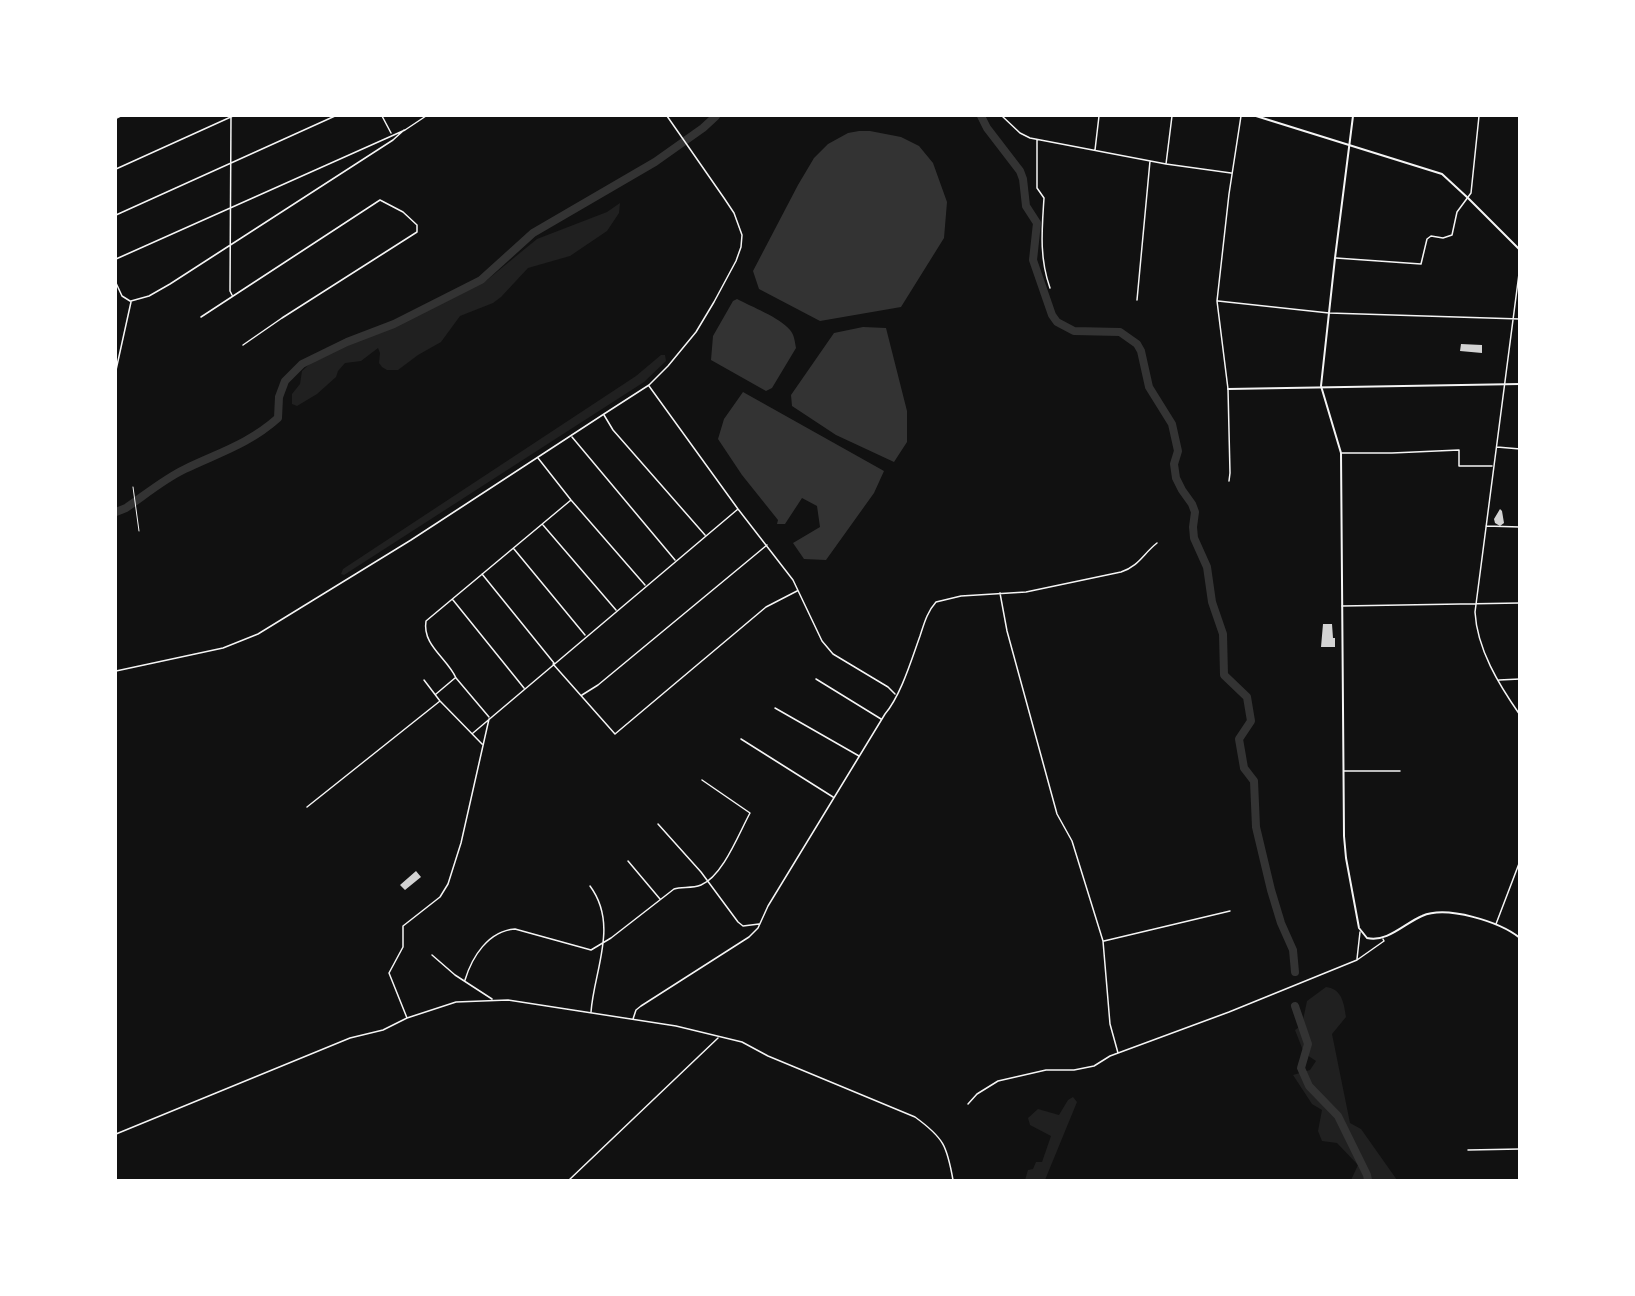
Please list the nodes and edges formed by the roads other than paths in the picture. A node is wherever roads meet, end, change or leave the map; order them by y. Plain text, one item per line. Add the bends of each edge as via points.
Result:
1 (120, 116) edge
2 (232, 116) edge
3 (335, 116) edge
4 (382, 116) edge
5 (426, 116) edge
6 (667, 116) edge
7 (1002, 116) edge
8 (1099, 116) edge
9 (1173, 116) edge
10 (1241, 116) edge
11 (1256, 116) edge
12 (1353, 116) edge
13 (1479, 116) edge
14 (116, 118) edge
15 (405, 130) junction
16 (392, 135) junction
17 (1037, 139) junction
18 (1350, 145) junction
19 (1095, 150) junction
20 (1150, 160) junction
21 (231, 162) junction
22 (1166, 164) junction
23 (116, 169) edge
24 (1231, 173) junction
25 (1468, 198) junction
26 (230, 208) junction
27 (116, 215) edge
28 (230, 246) junction
29 (1520, 250) edge
30 (1335, 258) junction
31 (116, 259) edge
32 (1520, 266) edge
33 (116, 283) edge
34 (1050, 288) dead end
35 (233, 296) junction
36 (1137, 300) dead end
37 (131, 301) junction
38 (1217, 301) junction
39 (1329, 313) junction
40 (201, 317) dead end
41 (1512, 319) junction
42 (1520, 319) edge
43 (243, 345) dead end
44 (116, 370) edge
45 (1504, 384) junction
46 (1520, 384) edge
47 (649, 385) junction
48 (1322, 386) junction
49 (1228, 389) junction
50 (604, 414) junction
51 (571, 435) junction
52 (1496, 447) junction
53 (1520, 449) edge
54 (1341, 453) junction
55 (537, 457) junction
56 (1493, 466) junction
57 (1228, 481) dead end
58 (571, 500) junction
59 (738, 508) junction
60 (542, 524) junction
61 (1485, 526) junction
62 (1520, 527) edge
63 (705, 536) junction
64 (1157, 543) dead end
65 (767, 545) junction
66 (513, 548) junction
67 (676, 561) junction
68 (481, 574) junction
69 (646, 586) junction
70 (798, 590) junction
71 (1000, 592) junction
72 (452, 599) junction
73 (1520, 603) edge
74 (1476, 604) junction
75 (1341, 606) junction
76 (616, 610) junction
77 (586, 636) junction
78 (554, 663) junction
79 (116, 670) edge
80 (456, 678) junction
81 (816, 679) dead end
82 (1520, 679) edge
83 (424, 680) dead end
84 (1497, 680) junction
85 (524, 688) junction
86 (435, 695) junction
87 (895, 695) junction
88 (581, 696) junction
89 (440, 701) junction
90 (775, 708) dead end
91 (1520, 715) edge
92 (490, 718) junction
93 (882, 719) junction
94 (472, 733) junction
95 (741, 739) dead end
96 (483, 745) junction
97 (859, 757) junction
98 (1343, 771) junction
99 (1400, 771) dead end
100 (702, 780) dead end
101 (834, 798) junction
102 (307, 807) dead end
103 (658, 824) dead end
104 (628, 861) dead end
105 (1520, 861) edge
106 (707, 882) junction
107 (590, 886) dead end
108 (661, 900) junction
109 (1230, 911) dead end
110 (760, 924) junction
111 (1496, 924) junction
112 (1360, 932) junction
113 (1383, 938) junction
114 (1520, 938) edge
115 (1103, 941) junction
116 (603, 944) junction
117 (432, 955) dead end
118 (1357, 960) junction
119 (465, 980) junction
120 (493, 1000) junction
121 (591, 1013) junction
122 (407, 1018) junction
123 (633, 1020) junction
124 (718, 1038) junction
125 (1118, 1053) junction
126 (968, 1104) dead end
127 (116, 1134) edge
128 (1520, 1149) edge
129 (1468, 1150) dead end
130 (569, 1180) edge
131 (953, 1180) edge

1 - 14 main road
2 - 21 street
2 - 23 street
3 - 21 street
4 - 16 street
5 - 15 street
6 - 47 street via 734,213 742,235 733,267 696,332
7 - 17 street via 1020,133
8 - 19 street
9 - 22 street
10 - 24 street
11 - 18 main road
12 - 18 main road
13 - 25 street
15 - 16 street
15 - 28 street
16 - 26 street
17 - 19 street
17 - 34 street via 1037,188 1044,198 1042,261
18 - 25 main road via 1442,174
18 - 30 main road
19 - 20 street
20 - 22 street
20 - 36 street
21 - 26 street
21 - 27 street
22 - 24 street
24 - 38 street
25 - 29 main road
25 - 30 street via 1457,212 1452,235 1427,239 1421,264
26 - 28 street
26 - 31 street
28 - 35 street
28 - 37 street via 149,296
30 - 39 main road
32 - 41 street
33 - 37 street via 122,296
35 - 40 street
35 - 43 street via 380,200 403,212 418,229
37 - 44 street
38 - 39 street
38 - 49 street
39 - 41 street
39 - 48 main road
41 - 42 street
41 - 45 street
45 - 46 main road
45 - 48 main road
45 - 52 street
47 - 50 street
47 - 59 street
48 - 49 main road
48 - 54 main road
49 - 57 street
50 - 51 street
50 - 63 street via 613,430
51 - 55 street
51 - 67 street
52 - 53 street
52 - 56 street
54 - 56 street via 1459,450 1459,466
54 - 75 main road
55 - 58 street
55 - 79 street via 258,634 222,648
56 - 61 street
58 - 60 street
58 - 69 street
59 - 63 street
59 - 65 street
60 - 66 street
60 - 76 street
61 - 62 street
61 - 74 street
63 - 67 street
64 - 71 street via 1130,569 1043,589
65 - 70 street
65 - 88 street
66 - 68 street
66 - 77 street
67 - 69 street
68 - 72 street
68 - 78 street
69 - 76 street
70 - 87 street via 822,641 833,654
70 - 88 street via 766,607 615,734
71 - 87 street via 936,602
71 - 115 street via 1057,814 1072,841
72 - 80 street via 426,621 424,630
72 - 85 street
73 - 74 street
74 - 75 street
74 - 84 street via 1476,626
75 - 98 main road
76 - 77 street
77 - 78 street
78 - 85 street
78 - 88 street
80 - 86 street
80 - 92 street
81 - 93 street
82 - 84 street
83 - 86 street
84 - 91 street
85 - 92 street
86 - 89 street
87 - 93 street
89 - 94 street
89 - 102 street
90 - 97 street
92 - 94 street
92 - 96 street
93 - 97 street
94 - 96 street
95 - 101 street
96 - 122 street via 448,884 440,897 403,926 403,947 389,973
97 - 101 street
98 - 99 street
98 - 112 main road via 1346,858
100 - 106 street via 750,813 732,850
101 - 110 street
103 - 106 street
104 - 108 street
105 - 111 street
106 - 108 street via 694,888 679,887
106 - 110 street via 743,926
107 - 116 street via 602,905
108 - 116 street
109 - 115 street
110 - 123 street via 749,937 641,1005
111 - 113 main road via 1435,912
111 - 114 main road
112 - 113 main road via 1372,939
112 - 118 street
113 - 118 street
115 - 125 street via 1110,1024
116 - 119 street via 591,950 515,929 506,930 488,941 474,957
116 - 121 street
117 - 119 street
118 - 125 street
119 - 120 street
120 - 121 street
120 - 122 street via 456,1002
121 - 123 street
122 - 127 street
123 - 124 street
124 - 130 street
124 - 131 street via 742,1042 915,1117 946,1148
125 - 126 street via 1094,1066 1046,1070 998,1081
128 - 129 street

